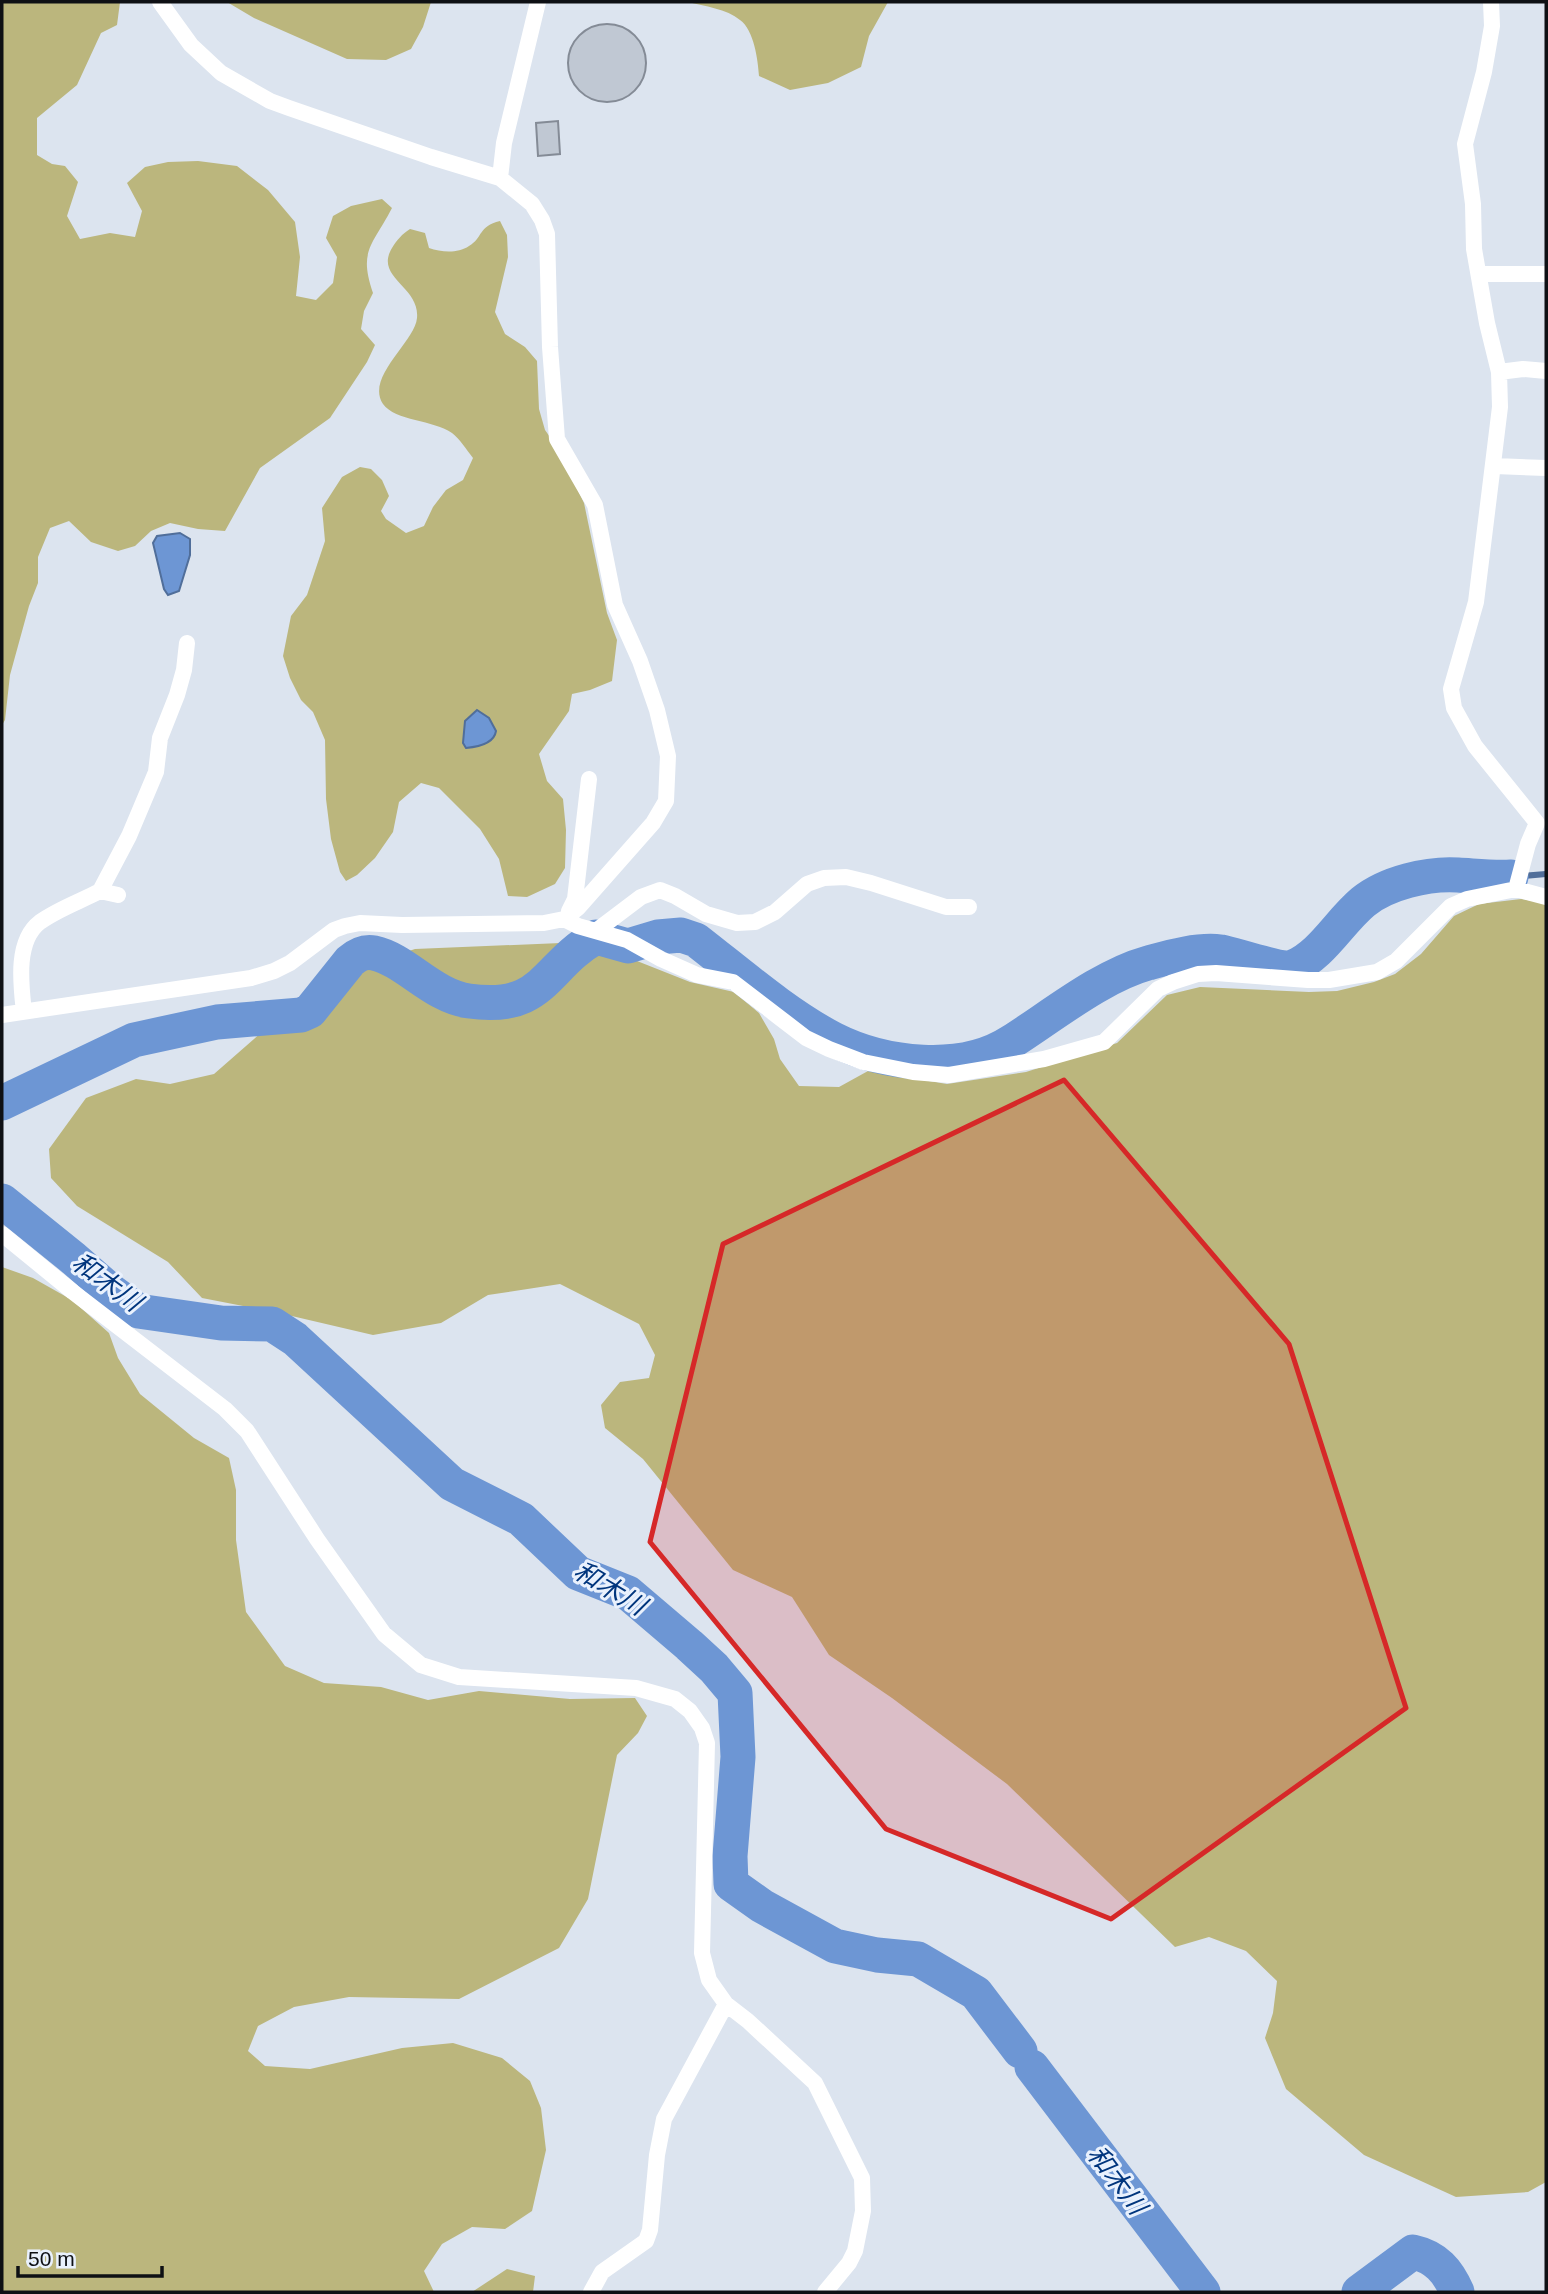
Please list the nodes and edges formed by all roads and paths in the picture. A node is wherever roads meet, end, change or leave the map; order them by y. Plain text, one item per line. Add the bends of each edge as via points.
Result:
1 (160, 2) edge
2 (538, 2) edge
3 (1491, 2) edge
4 (500, 178) junction
5 (1480, 274) junction
6 (1546, 274) edge
7 (1546, 371) edge
8 (1499, 372) junction
9 (1495, 466) junction
10 (1546, 468) edge
11 (187, 643) dead end
12 (589, 779) dead end
13 (1542, 821) edge
14 (1516, 887) junction
15 (100, 891) junction
16 (118, 895) dead end
17 (1546, 897) edge
18 (969, 907) dead end
19 (564, 919) junction
20 (596, 931) junction
21 (24, 1012) junction
22 (2, 1015) edge
23 (2, 1234) edge
24 (726, 2004) junction
25 (591, 2292) edge
26 (825, 2292) edge

1 - 4 street via 191,45 220,73 270,101
2 - 4 street via 504,142
3 - 5 street via 1484,72 1465,144
4 - 19 street via 531,204 547,234 557,439 595,505 615,604 640,661 668,756 666,801 653,823
5 - 6 street
5 - 8 street
7 - 8 street
8 - 9 street
9 - 10 street
9 - 13 street via 1476,602 1451,688 1454,708 1475,746 1516,799
11 - 15 street via 181,682 160,738 156,772
12 - 19 street via 576,899
13 - 14 street via 1528,844
14 - 17 street
14 - 20 street via 1451,906 1396,961 1377,972 1319,980 1198,974 1158,989 1104,1042 1044,1059 949,1075 863,1062 829,1049 806,1038 733,982 697,975 627,940
15 - 16 street
15 - 21 street via 39,923 29,937 21,980
18 - 20 street via 946,907 846,877 824,878 807,884 775,912 755,922 737,923 706,914 660,890 641,897
19 - 20 street
19 - 21 street via 544,923 360,923 334,930 290,963 251,978
21 - 22 street
23 - 24 street via 247,1431 384,1634 421,1665 459,1677 636,1688 676,1699 690,1711 707,1743 702,1953 709,1980
24 - 25 street via 664,2119 646,2241 601,2272
24 - 26 street via 815,2083 862,2178 861,2233 849,2263

